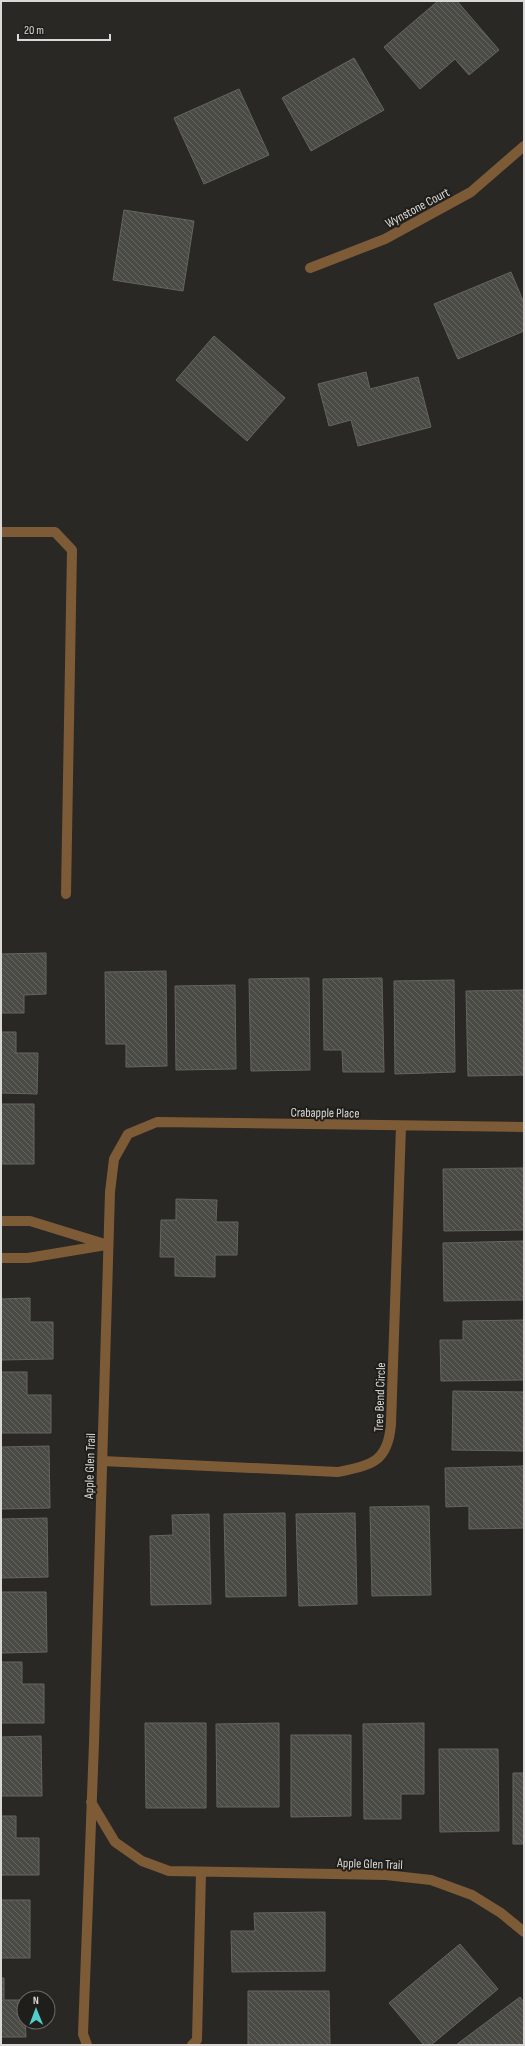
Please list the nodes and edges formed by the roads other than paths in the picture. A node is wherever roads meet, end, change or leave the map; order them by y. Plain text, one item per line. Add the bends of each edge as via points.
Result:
1 (524, 146) edge
2 (310, 268) dead end
3 (1, 532) edge
4 (66, 894) dead end
5 (401, 1126) junction
6 (524, 1127) edge
7 (128, 1134) joint
8 (1, 1221) edge
9 (108, 1245) junction
10 (1, 1258) edge
11 (102, 1461) junction
12 (91, 1802) junction
13 (201, 1872) junction
14 (524, 1932) edge
15 (87, 2045) edge
16 (192, 2045) edge

1 - 2 street, Wynstone Court via 471,192 385,239
3 - 4 street via 55,532 72,550
5 - 6 street, Crabapple Place
5 - 7 street, Crabapple Place via 157,1122
5 - 11 street, Tree Bend Circle via 391,1424 390,1438 381,1456 366,1466 338,1472
7 - 9 street, Apple Glen Trail via 114,1159
8 - 9 street via 30,1221
9 - 10 street via 28,1258
9 - 11 street, Apple Glen Trail
11 - 12 street, Apple Glen Trail
12 - 13 street, Apple Glen Trail via 115,1842 142,1861 169,1871
12 - 15 street, Apple Glen Trail via 83,2034
13 - 14 street, Apple Glen Trail via 386,1875 431,1880 472,1895 501,1913
13 - 16 street via 197,2040

